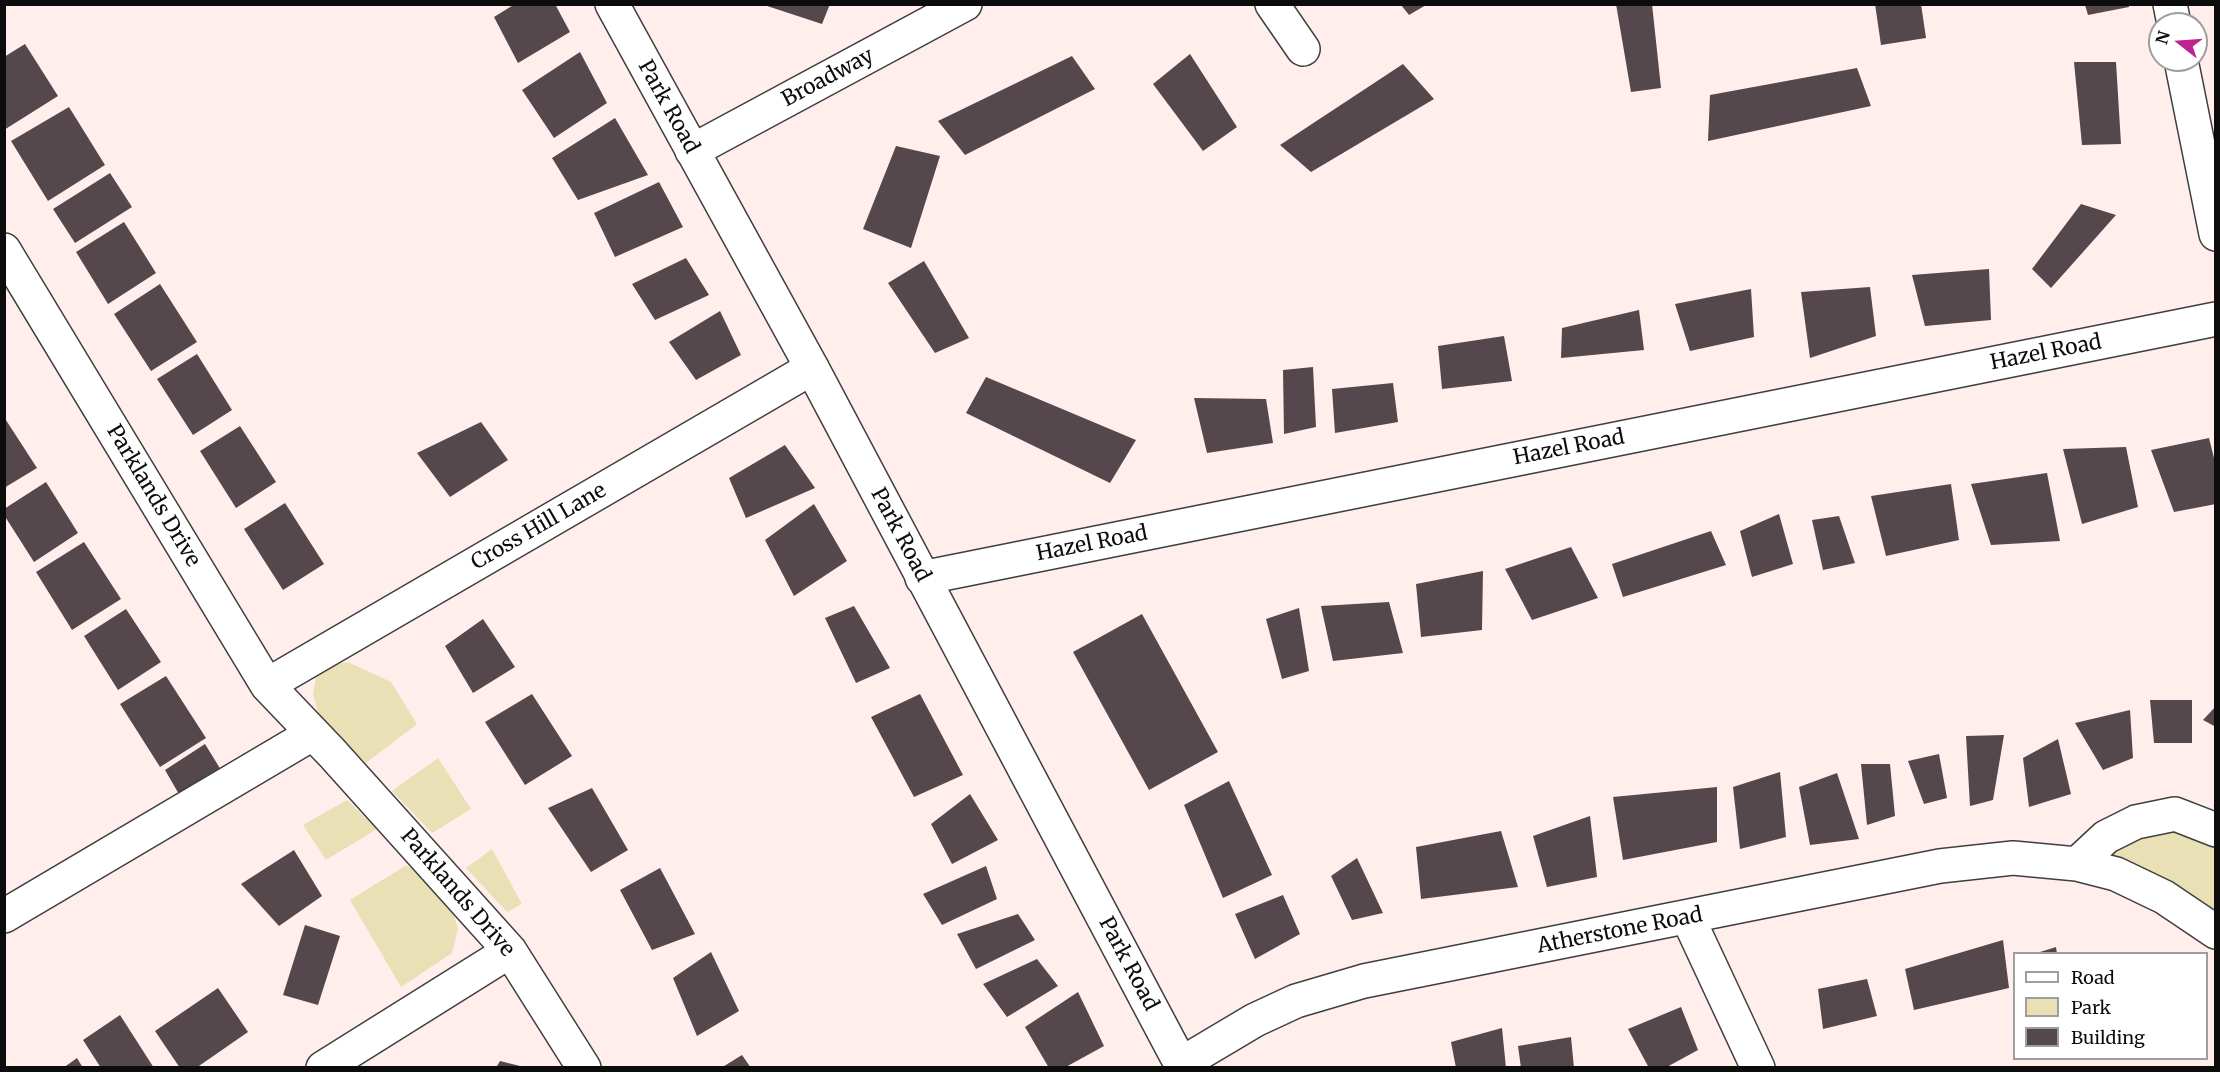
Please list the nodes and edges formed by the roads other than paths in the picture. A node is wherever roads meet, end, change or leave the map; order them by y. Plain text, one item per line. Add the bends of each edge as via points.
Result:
1 (612, 4) edge
2 (965, 4) edge
3 (1272, 4) edge
4 (1303, 49) dead end
5 (2183, 72) edge
6 (692, 151) junction
7 (2216, 234) edge
8 (4, 250) edge
9 (2216, 319) edge
10 (812, 368) junction
11 (922, 578) junction
12 (267, 685) junction
13 (312, 734) junction
14 (2216, 830) edge
15 (2077, 864) junction
16 (4, 916) edge
17 (1688, 918) junction
18 (2216, 932) edge
19 (510, 951) junction
20 (1182, 1066) edge
21 (323, 1068) edge
22 (584, 1068) edge
23 (1758, 1068) edge

1 - 6 street, Park Road
2 - 6 street, Broadway
3 - 4 street
5 - 7 street
6 - 10 street, Park Road
8 - 12 street, Parklands Drive
9 - 11 street, Hazel Road
10 - 11 street, Park Road
10 - 12 street, Cross Hill Lane
11 - 20 street, Park Road
12 - 13 street, Parklands Drive
13 - 16 street
13 - 19 street, Parklands Drive
14 - 15 street via 2175,814 2136,822 2106,837
15 - 17 street, Atherstone Road via 2013,858 1940,866
15 - 18 street, Atherstone Road via 2116,874 2164,897
17 - 20 street, Atherstone Road via 1364,981 1296,1001 1255,1020
17 - 23 street
19 - 21 street
19 - 22 street, Parklands Drive

